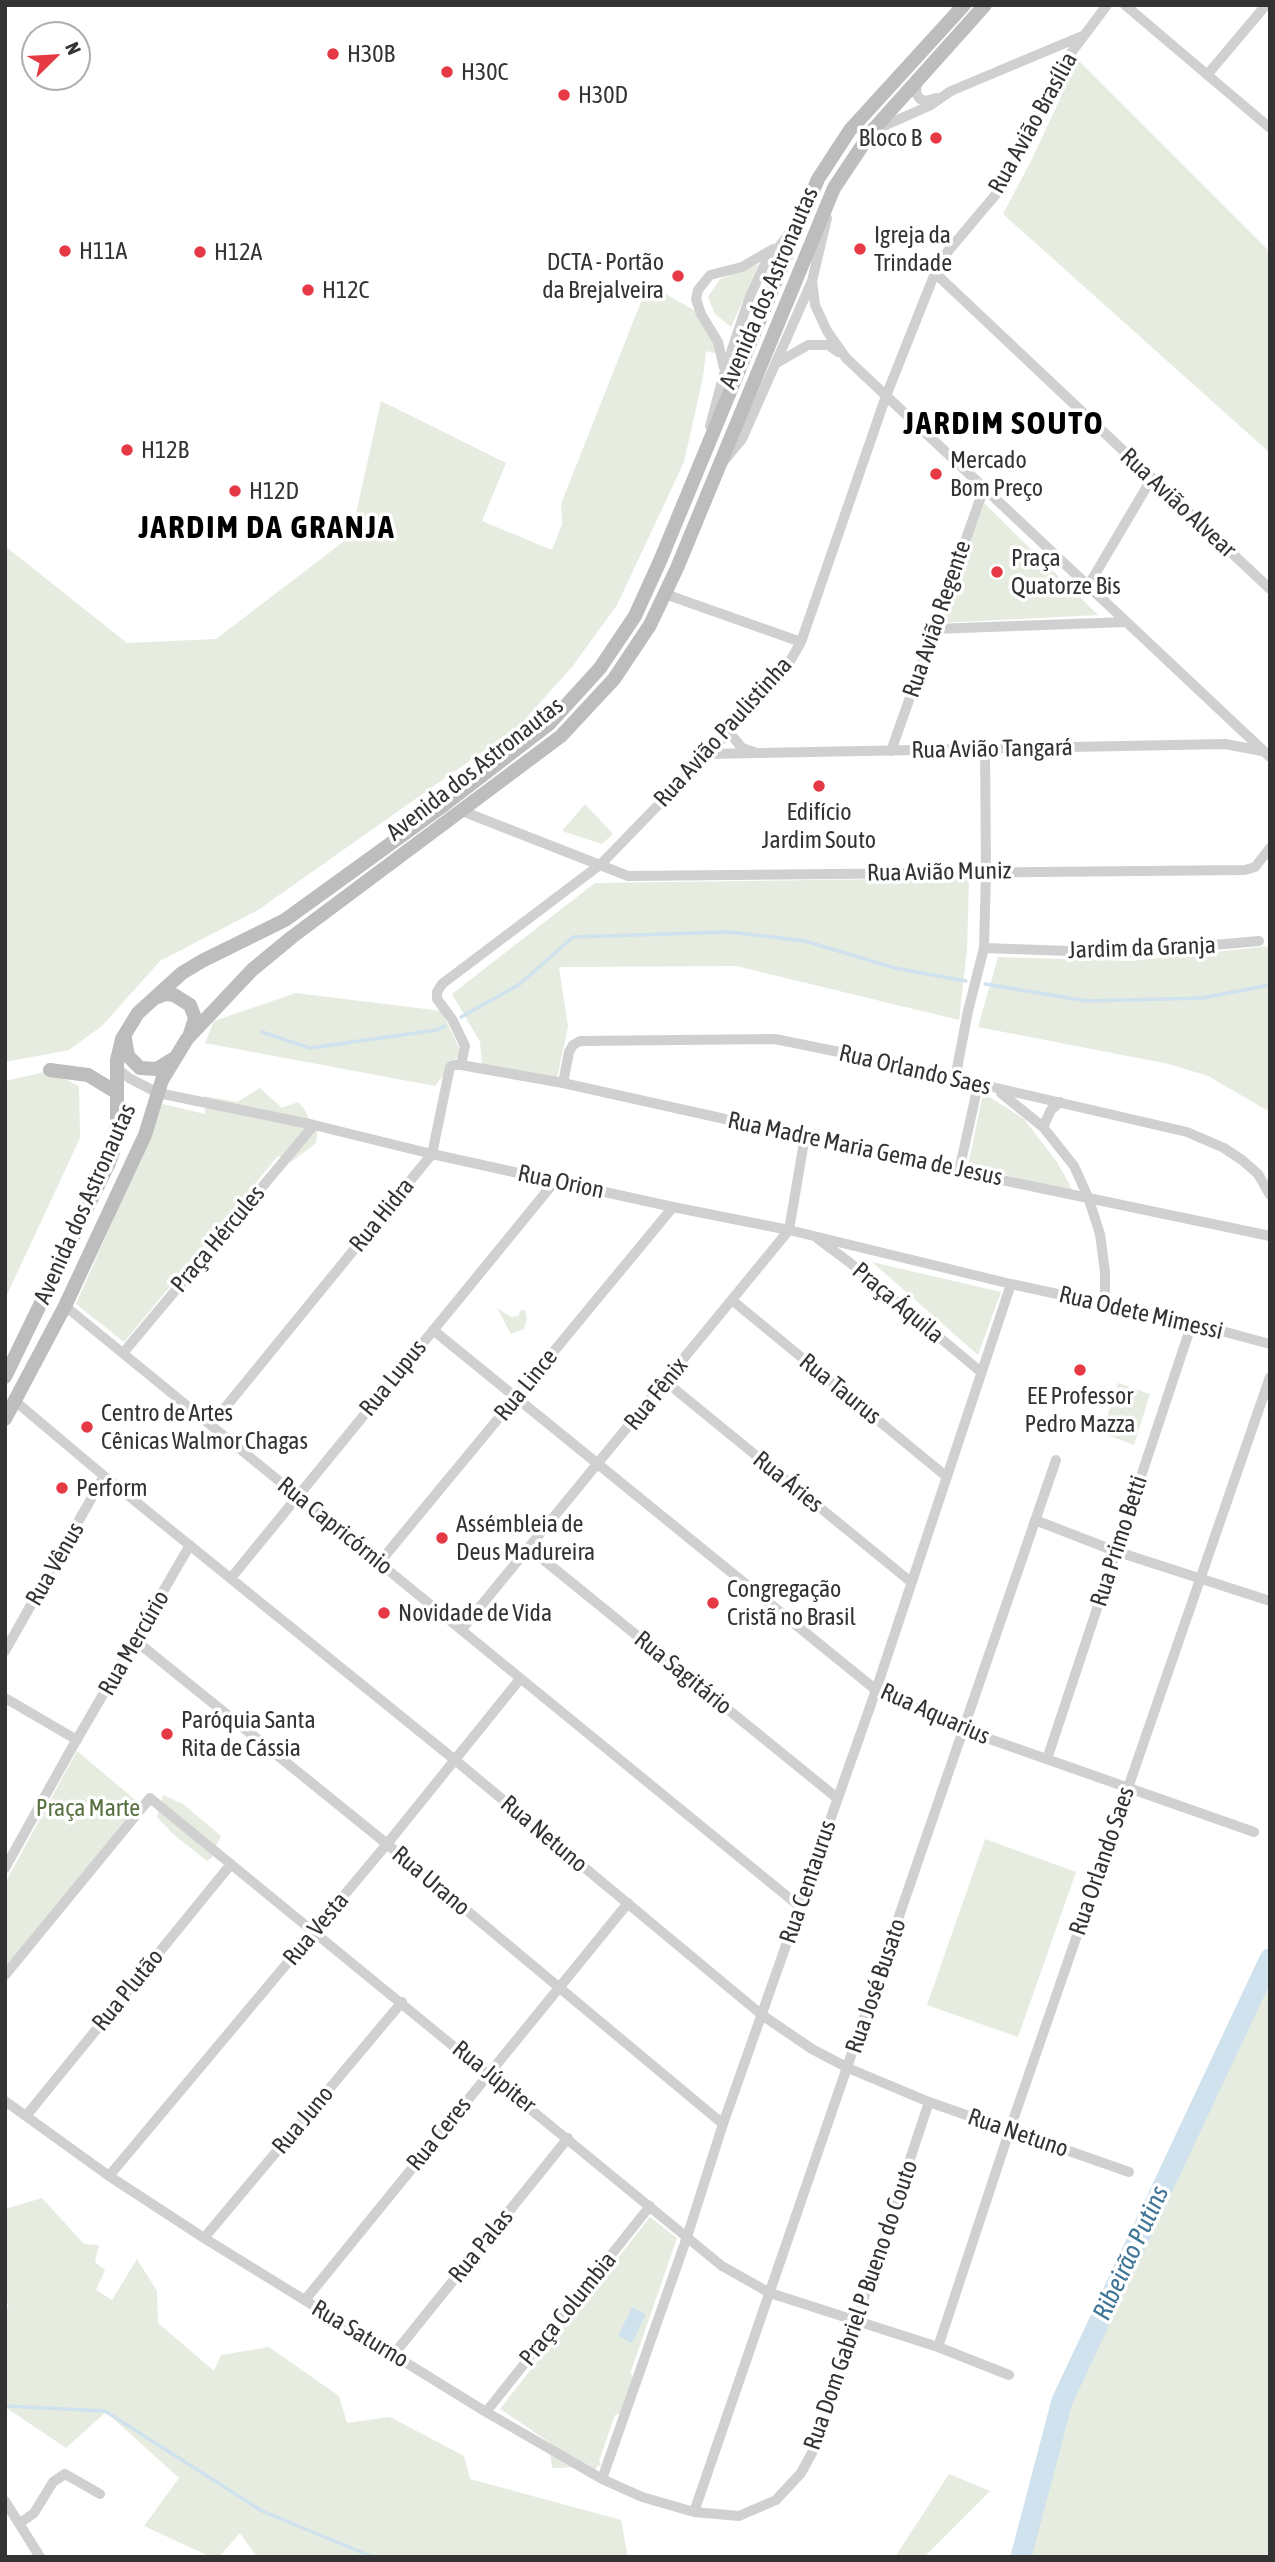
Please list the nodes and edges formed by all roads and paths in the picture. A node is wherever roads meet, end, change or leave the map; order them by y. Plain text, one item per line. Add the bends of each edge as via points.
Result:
1 (964, 5) edge
2 (985, 5) edge
3 (1107, 5) edge
4 (1125, 5) edge
5 (1266, 5) edge
6 (1084, 35) junction
7 (1207, 75) junction
8 (919, 78) junction
9 (951, 91) junction
10 (1270, 128) edge
11 (872, 131) junction
12 (788, 242) junction
13 (811, 256) junction
14 (935, 273) junction
15 (812, 281) junction
16 (846, 358) junction
17 (775, 364) junction
18 (730, 375) junction
19 (758, 389) junction
20 (886, 396) junction
21 (1152, 478) junction
22 (984, 488) junction
23 (1088, 586) junction
24 (1270, 589) edge
25 (665, 594) junction
26 (1126, 622) junction
27 (933, 629) junction
28 (801, 642) junction
29 (1233, 723) junction
30 (729, 732) junction
31 (1225, 744) junction
32 (985, 750) junction
33 (891, 751) junction
34 (707, 754) junction
35 (1266, 754) edge
36 (760, 755) junction
37 (462, 811) junction
38 (1270, 848) edge
39 (601, 864) junction
40 (986, 872) junction
41 (1259, 941) dead end
42 (984, 948) junction
43 (155, 998) junction
44 (126, 1031) junction
45 (187, 1039) junction
46 (173, 1059) junction
47 (461, 1065) junction
48 (117, 1068) junction
49 (50, 1070) dead end
50 (955, 1079) junction
51 (563, 1083) junction
52 (978, 1085) junction
53 (996, 1089) junction
54 (116, 1092) junction
55 (158, 1093) junction
56 (1060, 1102) junction
57 (314, 1125) junction
58 (1043, 1127) junction
59 (805, 1136) junction
60 (432, 1154) junction
61 (959, 1171) junction
62 (556, 1180) junction
63 (1270, 1195) edge
64 (1088, 1197) junction
65 (673, 1207) junction
66 (789, 1230) junction
67 (813, 1236) junction
68 (1270, 1236) edge
69 (861, 1246) junction
70 (849, 1262) junction
71 (1012, 1284) junction
72 (733, 1301) junction
73 (1105, 1304) junction
74 (65, 1306) junction
75 (1192, 1323) junction
76 (433, 1329) junction
77 (1270, 1344) edge
78 (123, 1353) junction
79 (981, 1372) junction
80 (5, 1377) edge
81 (1270, 1377) edge
82 (666, 1382) junction
83 (516, 1398) junction
84 (15, 1401) junction
85 (5, 1419) edge
86 (211, 1425) junction
87 (1056, 1460) dead end
88 (598, 1465) junction
89 (104, 1476) junction
90 (947, 1477) junction
91 (297, 1495) junction
92 (1035, 1520) junction
93 (190, 1545) junction
94 (529, 1548) junction
95 (1115, 1550) junction
96 (379, 1563) junction
97 (231, 1578) junction
98 (1199, 1578) junction
99 (911, 1582) junction
100 (1270, 1601) edge
101 (461, 1630) junction
102 (136, 1641) junction
103 (5, 1651) edge
104 (520, 1679) junction
105 (876, 1689) junction
106 (5, 1698) edge
107 (964, 1730) junction
108 (77, 1740) junction
109 (1047, 1759) junction
110 (455, 1760) junction
111 (1127, 1788) junction
112 (836, 1798) junction
113 (1254, 1832) dead end
114 (387, 1844) junction
115 (231, 1864) junction
116 (5, 1868) edge
117 (628, 1903) junction
118 (799, 1906) junction
119 (314, 1932) junction
120 (5, 1975) edge
121 (558, 1988) junction
122 (402, 2002) junction
123 (762, 2015) junction
124 (848, 2068) junction
125 (488, 2073) junction
126 (5, 2101) edge
127 (929, 2102) junction
128 (26, 2116) junction
129 (723, 2124) junction
130 (1010, 2129) junction
131 (568, 2138) junction
132 (1129, 2172) dead end
133 (109, 2176) junction
134 (650, 2206) junction
135 (687, 2237) junction
136 (204, 2238) junction
137 (771, 2293) junction
138 (304, 2300) junction
139 (856, 2321) junction
140 (939, 2347) junction
141 (394, 2354) junction
142 (1009, 2375) dead end
143 (486, 2412) junction
144 (602, 2479) junction
145 (100, 2494) dead end
146 (5, 2501) edge
147 (694, 2512) junction
148 (739, 2516) joint
149 (20, 2523) junction
150 (40, 2557) edge

1 - 12 main road, Avenida dos Astronautas via 850,130 818,179
2 - 8 main road, Avenida dos Astronautas
3 - 6 street, Rua Avião Brasília
4 - 7 street
5 - 7 street
6 - 9 street
6 - 14 street, Rua Avião Brasília via 1059,69 1002,187
7 - 10 street
8 - 9 street via 915,88 920,99
8 - 11 main road, Avenida dos Astronautas
9 - 11 street
11 - 13 main road, Avenida dos Astronautas via 834,188
12 - 13 street
12 - 18 main road, Avenida dos Astronautas
12 - 18 street via 742,267 710,275 698,290 701,314
13 - 15 street
13 - 19 main road, Avenida dos Astronautas
14 - 20 street, Rua Avião Brasília
14 - 21 street, Rua Avião Alvear
15 - 16 street via 814,305
15 - 17 street
16 - 17 street via 819,344 799,348
16 - 20 street
17 - 19 street
18 - 19 street
18 - 43 main road, Avenida dos Astronautas via 700,465 635,615 600,668 549,724 285,920 202,961
19 - 25 main road, Avenida dos Astronautas
20 - 22 street
20 - 28 street, Rua Avião Paulistinha
21 - 23 street
21 - 24 street, Rua Avião Alvear
22 - 23 street
22 - 27 street, Rua Avião Regente
23 - 26 street
25 - 28 street
25 - 37 main road, Avenida dos Astronautas via 614,679 561,736
26 - 27 street
26 - 29 street
27 - 33 street, Rua Avião Regente
28 - 30 street, Rua Avião Paulistinha via 786,668
29 - 31 street
29 - 35 street
30 - 34 street, Rua Avião Paulistinha
30 - 36 street via 742,748
31 - 32 street, Rua Avião Tangará
31 - 35 street, Rua Avião Tangará
32 - 33 street, Rua Avião Tangará
32 - 40 street
33 - 36 street, Rua Avião Tangará
34 - 36 street, Rua Avião Tangará
34 - 39 street, Rua Avião Paulistinha
37 - 39 street, Rua Avião Muniz
37 - 45 main road, Avenida dos Astronautas via 252,970
38 - 40 street, Rua Avião Muniz via 1255,867 1245,870
39 - 40 street, Rua Avião Muniz via 628,876
39 - 47 street, Rua Avião Paulistinha via 436,992 465,1046
40 - 42 street
41 - 42 street, Jardim da Granja via 1125,953
42 - 50 street
43 - 44 main road, Avenida dos Astronautas
43 - 45 main road via 174,995 190,1005 195,1018
44 - 46 main road via 125,1048 140,1068 157,1069
44 - 48 main road, Avenida dos Astronautas
45 - 46 main road, Avenida dos Astronautas
46 - 55 main road, Avenida dos Astronautas
47 - 51 street, Rua Madre Maria Gema de Jesus
47 - 60 street, Rua Hidra via 450,1068
48 - 54 main road, Avenida dos Astronautas
48 - 55 street, Rua Orion
49 - 54 main road via 88,1075
50 - 51 street, Rua Orlando Saes via 775,1039 603,1039 573,1045
50 - 52 street, Rua Orlando Saes
51 - 59 street, Rua Madre Maria Gema de Jesus
52 - 53 street, Rua Orlando Saes
52 - 61 street
53 - 56 street, Rua Orlando Saes
53 - 58 street
54 - 80 main road, Avenida dos Astronautas via 116,1136 109,1163
55 - 57 street, Rua Orion
55 - 74 main road, Avenida dos Astronautas via 145,1135
56 - 58 street
56 - 63 street, Rua Orlando Saes via 1187,1132 1224,1148 1258,1174
57 - 60 street, Rua Orion
57 - 78 street, Praça Hércules
58 - 64 street via 1074,1166
59 - 61 street, Rua Madre Maria Gema de Jesus
59 - 66 street, Rua Fênix
60 - 62 street, Rua Orion
60 - 86 street, Rua Hidra
61 - 64 street, Rua Madre Maria Gema de Jesus
62 - 65 street, Rua Orion
62 - 76 street, Rua Lupus
64 - 68 street, Rua Madre Maria Gema de Jesus
64 - 73 street via 1100,1234
65 - 66 street, Rua Orion
65 - 83 street, Rua Lince
66 - 67 street, Rua Orion
66 - 72 street, Rua Fênix
67 - 69 street, Rua Orion
67 - 70 street, Praça Áquila
69 - 70 street
69 - 71 street, Rua Orion
70 - 79 street, Praça Áquila
71 - 73 street, Rua Odete Mimessi
71 - 79 street, Rua Centaurus
72 - 82 street, Rua Fênix
72 - 90 street, Rua Taurus
73 - 75 street, Rua Odete Mimessi
74 - 78 street, Rua Capricórnio
74 - 84 main road, Avenida dos Astronautas
75 - 77 street, Rua Odete Mimessi
75 - 95 street, Rua Primo Betti
76 - 83 street, Rua Aquarius
76 - 91 street, Rua Lupus
78 - 86 street, Rua Capricórnio
79 - 90 street, Rua Centaurus
81 - 98 street, Rua Orlando Saes
82 - 88 street, Rua Fênix
82 - 99 street, Rua Áries
83 - 88 street, Rua Aquarius
83 - 96 street, Rua Lince
84 - 85 main road, Avenida dos Astronautas
84 - 89 street, Rua Netuno
86 - 91 street, Rua Capricórnio
87 - 92 street, Rua José Busato
88 - 94 street, Rua Fênix
88 - 105 street, Rua Aquarius
89 - 93 street, Rua Netuno
89 - 103 street, Rua Vênus
90 - 99 street, Rua Centaurus
91 - 96 street, Rua Capricórnio
91 - 97 street, Rua Lupus
92 - 95 street
92 - 107 street, Rua José Busato
93 - 97 street, Rua Netuno
93 - 102 street, Rua Mercúrio
94 - 101 street, Rua Fênix
94 - 112 street, Rua Sagitário
95 - 98 street
95 - 109 street, Rua Primo Betti
96 - 101 street, Rua Capricórnio
97 - 110 street, Rua Netuno
98 - 100 street
98 - 111 street, Rua Orlando Saes
99 - 105 street, Rua Centaurus
101 - 104 street, Rua Capricórnio
102 - 108 street, Rua Mercúrio
102 - 114 street, Rua Urano
104 - 110 street, Rua Vesta
104 - 118 street, Rua Capricórnio
105 - 107 street, Rua Aquarius
105 - 112 street, Rua Centaurus
106 - 108 street
107 - 109 street, Rua Aquarius
107 - 124 street, Rua José Busato
108 - 116 street
109 - 111 street, Rua Aquarius
110 - 114 street, Rua Vesta
110 - 117 street, Rua Netuno
111 - 113 street, Rua Aquarius
111 - 130 street, Rua Orlando Saes
112 - 118 street, Rua Centaurus
114 - 119 street, Rua Vesta
114 - 121 street, Rua Urano
115 - 119 street, Rua Júpiter
115 - 120 street, Rua Júpiter via 150,1798
115 - 128 street, Rua Plutão
117 - 121 street, Rua Ceres
117 - 123 street, Rua Netuno
118 - 123 street, Rua Centaurus
119 - 122 street, Rua Júpiter
119 - 133 street, Rua Vesta
121 - 125 street, Rua Ceres
121 - 129 street, Rua Urano
122 - 125 street, Rua Júpiter
122 - 136 street, Rua Juno
123 - 124 street, Rua Netuno
123 - 129 street, Rua Centaurus
124 - 127 street, Rua Netuno
124 - 137 street, Rua José Busato
125 - 131 street, Rua Júpiter
125 - 138 street, Rua Ceres
126 - 128 street, Rua Saturno
127 - 130 street, Rua Netuno
127 - 139 street, Rua Dom Gabriel P Bueno do Couto
128 - 133 street, Rua Saturno
129 - 135 street, Rua Centaurus
130 - 132 street, Rua Netuno
130 - 140 street, Rua Orlando Saes
131 - 134 street, Rua Júpiter
131 - 141 street, Rua Palas
133 - 136 street, Rua Saturno
134 - 135 street, Rua Júpiter
134 - 143 street, Praça Columbia
135 - 137 street, Rua Júpiter via 722,2266
135 - 144 street, Rua Centaurus
136 - 138 street, Rua Saturno
137 - 139 street, Rua Júpiter
137 - 147 street, Rua José Busato
138 - 141 street, Rua Saturno
139 - 140 street, Rua Júpiter
139 - 148 street, Rua Dom Gabriel P Bueno do Couto via 813,2451 801,2473 776,2500
140 - 142 street, Rua Júpiter
141 - 143 street, Rua Saturno
143 - 144 street, Rua Saturno
144 - 147 street, Rua Saturno
145 - 149 street via 65,2473 53,2482 34,2513
146 - 149 street
147 - 148 street, Rua Saturno
149 - 150 street

